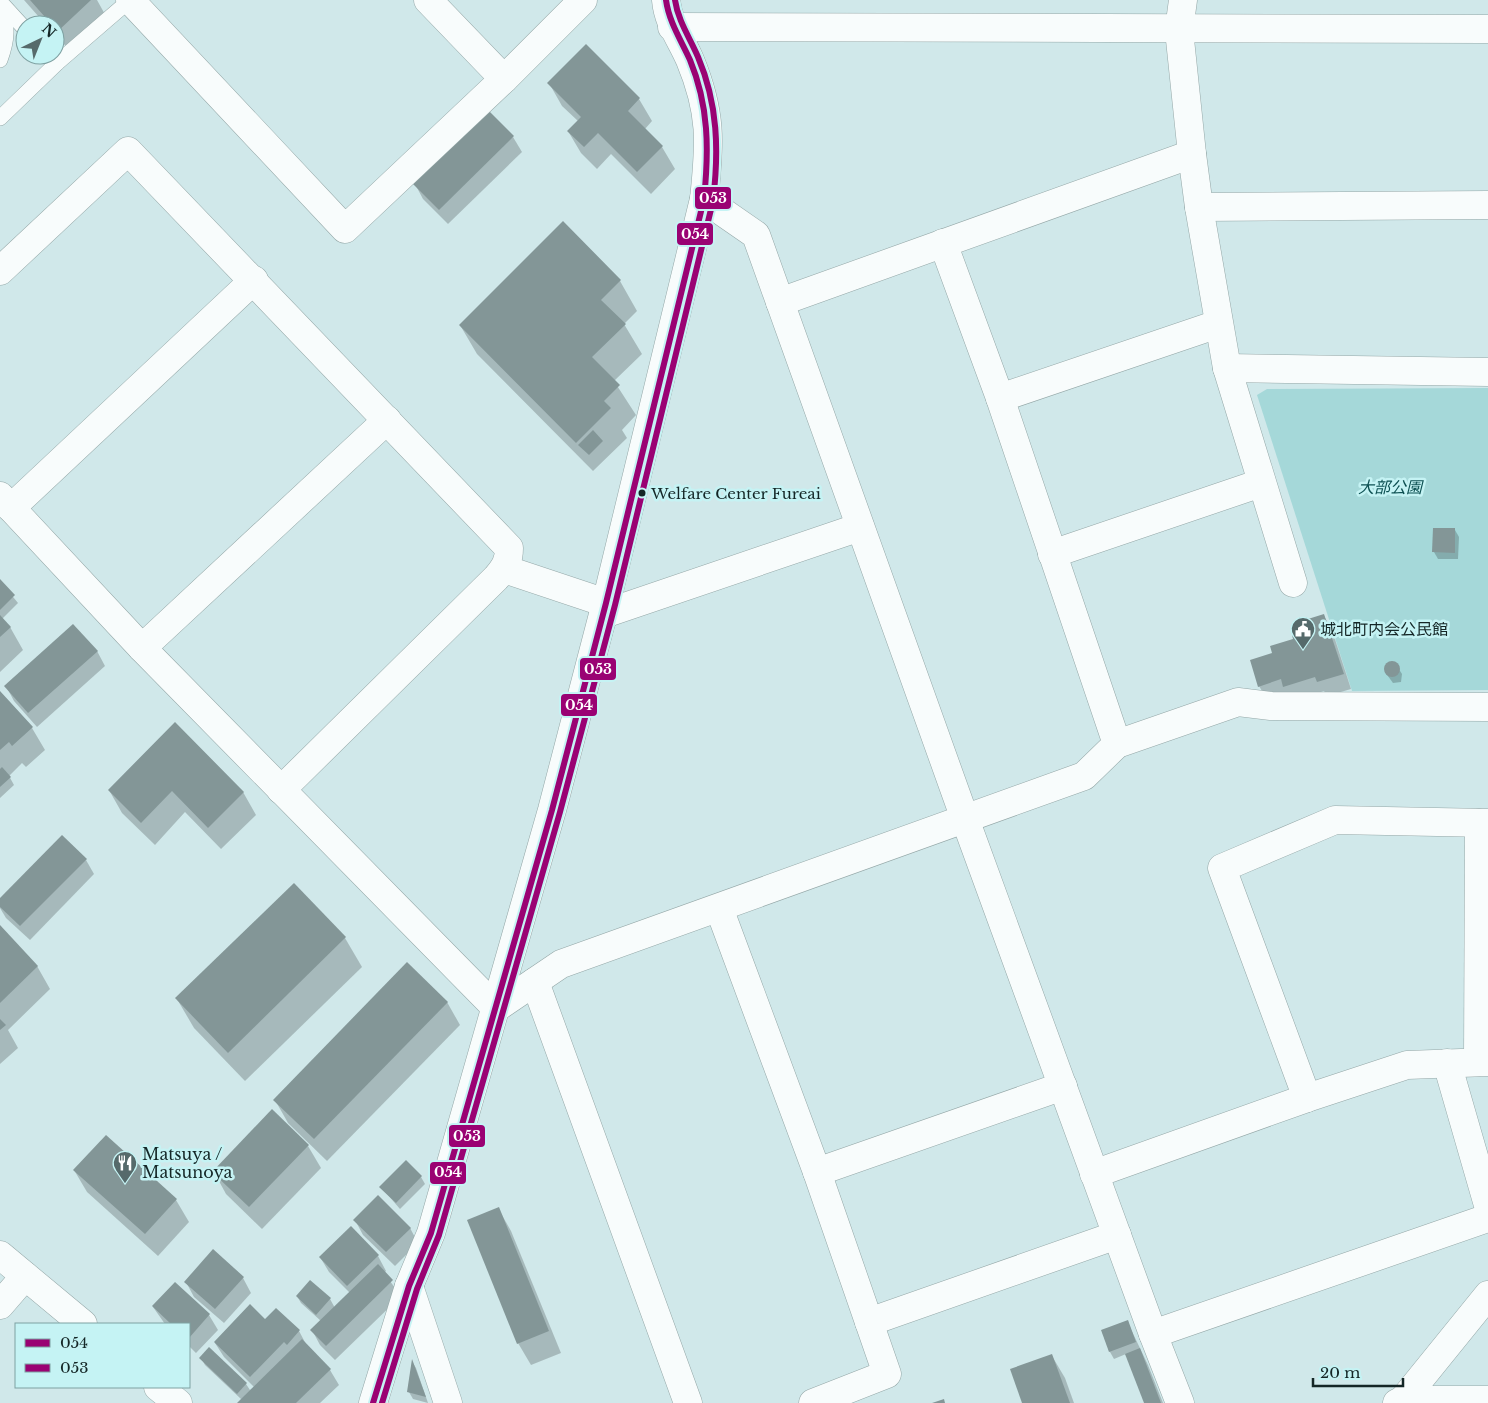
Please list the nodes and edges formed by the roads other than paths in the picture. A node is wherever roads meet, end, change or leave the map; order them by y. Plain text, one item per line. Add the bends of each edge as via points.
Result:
1 (130, 0) edge
2 (428, 0) edge
3 (583, 0) edge
4 (666, 0) edge
5 (1183, 0) edge
6 (0, 1) edge
7 (0, 7) edge
8 (15, 17) edge
9 (672, 27) junction
10 (1488, 29) edge
11 (1179, 30) junction
12 (65, 50) edge
13 (0, 60) edge
14 (48, 65) edge
15 (504, 80) junction
16 (0, 118) edge
17 (1192, 154) junction
18 (704, 199) junction
19 (1488, 205) edge
20 (1199, 207) junction
21 (943, 243) junction
22 (0, 271) edge
23 (254, 280) junction
24 (780, 302) junction
25 (1218, 324) junction
26 (1227, 368) junction
27 (1488, 372) edge
28 (1000, 398) junction
29 (387, 420) junction
30 (1261, 483) junction
31 (6, 502) edge
32 (860, 527) junction
33 (1052, 554) junction
34 (504, 569) junction
35 (1293, 583) dead end
36 (605, 609) junction
37 (142, 648) junction
38 (1488, 707) edge
39 (1117, 744) junction
40 (281, 790) junction
41 (965, 820) junction
42 (1483, 823) edge
43 (719, 908) junction
44 (536, 982) junction
45 (496, 1008) junction
46 (1483, 1062) edge
47 (1447, 1063) junction
48 (1063, 1086) junction
49 (1307, 1098) junction
50 (817, 1172) junction
51 (1094, 1174) junction
52 (1488, 1205) edge
53 (1488, 1218) edge
54 (1117, 1235) junction
55 (0, 1255) edge
56 (25, 1276) junction
57 (410, 1286) junction
58 (1488, 1295) edge
59 (0, 1305) edge
60 (869, 1322) junction
61 (82, 1323) edge
62 (1153, 1334) junction
63 (159, 1388) edge
64 (1488, 1400) edge
65 (1400, 1401) edge
66 (178, 1403) edge
67 (374, 1403) edge
68 (448, 1403) edge
69 (688, 1403) edge
70 (813, 1403) edge
71 (1180, 1403) edge

1 - 12 lane
1 - 15 street via 345,229
2 - 15 street
3 - 15 street
4 - 9 street
5 - 11 street
6 - 8 lane
7 - 13 lane via 7,21
9 - 11 street
9 - 18 street via 689,58 707,109 709,157
10 - 11 street
11 - 17 street
14 - 16 lane
17 - 20 street
17 - 21 street
18 - 24 street via 756,235
18 - 36 street
19 - 20 street
20 - 25 street
21 - 24 street
21 - 28 street
22 - 23 street via 128,151
23 - 29 street
23 - 31 street
24 - 32 street
25 - 26 street
25 - 28 street
26 - 27 street
26 - 30 street
28 - 33 street
29 - 34 street via 509,548
29 - 37 street
30 - 33 street
30 - 35 street
31 - 37 street
32 - 36 street
32 - 41 street
33 - 39 street
34 - 36 street
34 - 40 street
36 - 45 street
37 - 40 street
38 - 39 street via 1271,706 1238,702
39 - 41 street via 1084,776
40 - 45 street
41 - 43 street
41 - 48 street
42 - 46 street
42 - 49 street via 1335,820 1222,868
43 - 44 street via 561,964
43 - 50 street
44 - 45 street
44 - 69 street
45 - 57 street via 431,1233
46 - 47 street
47 - 49 street via 1407,1065
47 - 52 street
48 - 50 street
48 - 51 street
49 - 51 street
50 - 60 street
51 - 54 street
53 - 62 street
54 - 60 street
54 - 62 street
55 - 56 street
56 - 59 street
56 - 61 street
57 - 67 street
57 - 68 street
58 - 65 street
60 - 70 street via 887,1374
62 - 71 street
63 - 66 street
64 - 65 street

